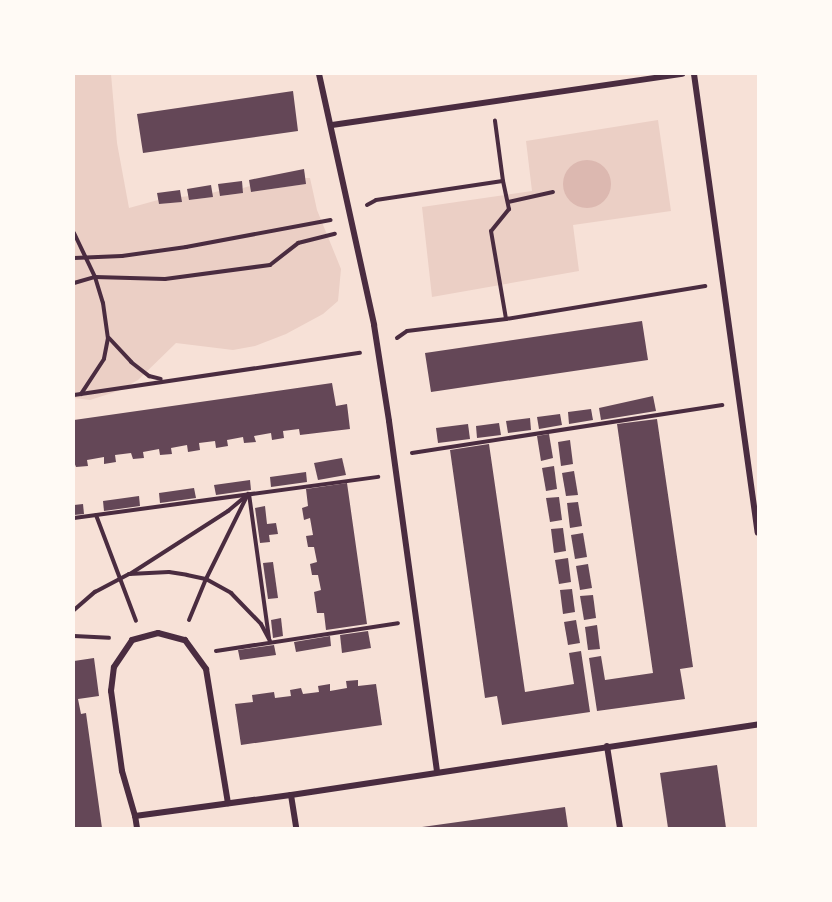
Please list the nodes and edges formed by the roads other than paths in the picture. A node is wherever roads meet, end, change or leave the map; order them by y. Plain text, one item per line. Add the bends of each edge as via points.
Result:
1 (319, 74) edge
2 (682, 74) edge
3 (694, 74) edge
4 (332, 125) junction
5 (759, 533) edge
6 (759, 724) edge
7 (607, 746) junction
8 (437, 771) junction
9 (291, 795) junction
10 (228, 803) junction
11 (135, 816) junction
12 (137, 828) edge
13 (296, 828) edge
14 (620, 828) edge

1 - 4 street
2 - 4 street
3 - 5 street
4 - 8 street via 377,350
6 - 7 street
7 - 8 street
7 - 14 street
8 - 9 street
9 - 10 street
9 - 13 street
10 - 11 street
10 - 11 street via 206,669 182,639 158,633 132,640 114,667 111,692 122,771
11 - 12 street

